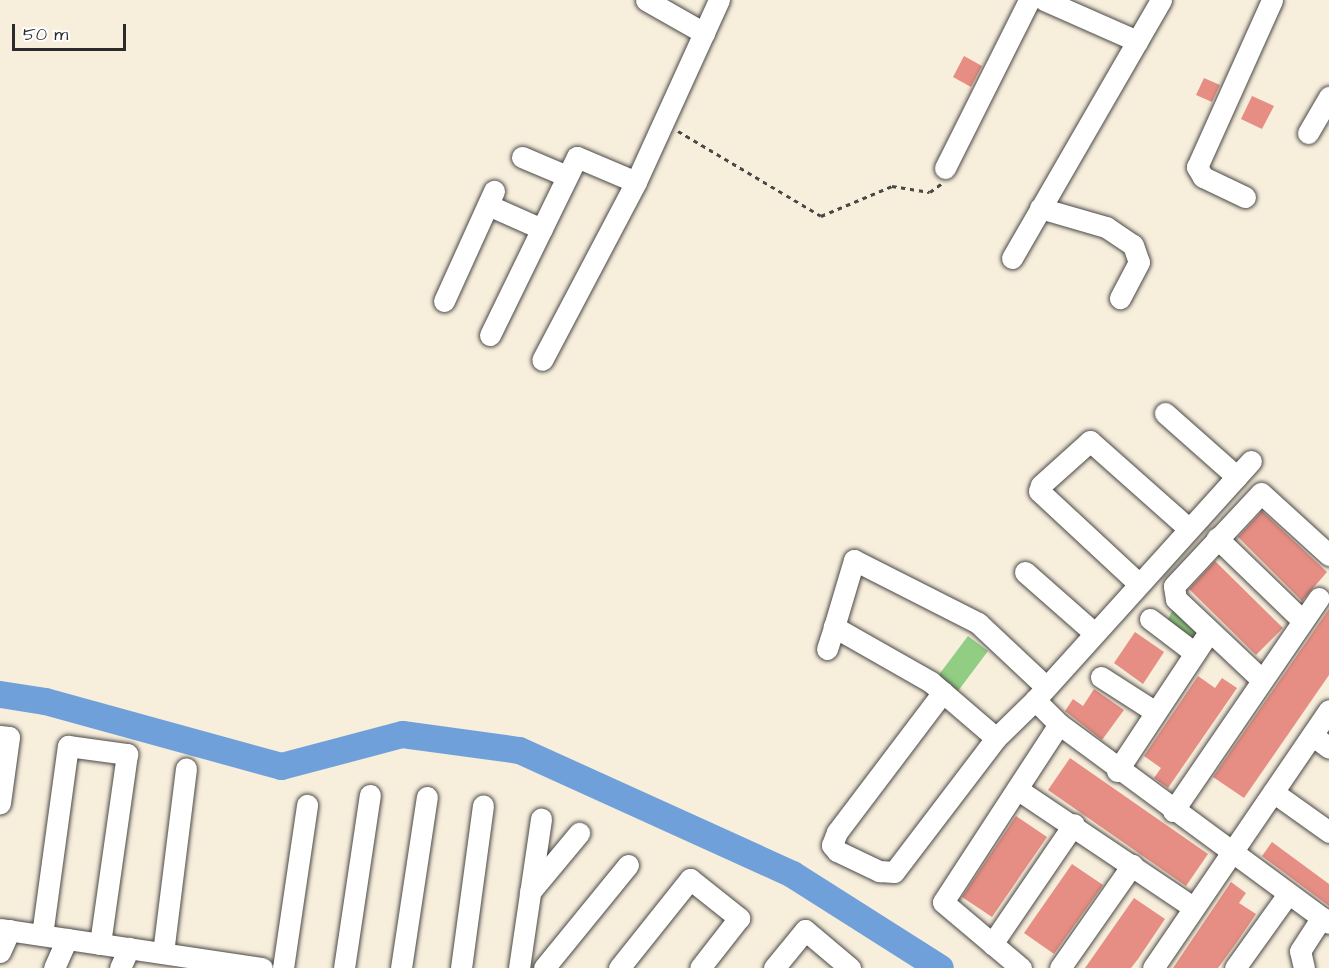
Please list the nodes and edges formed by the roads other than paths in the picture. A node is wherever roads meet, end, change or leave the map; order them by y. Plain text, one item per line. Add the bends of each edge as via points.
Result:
1 (645, 0) edge
2 (719, 0) edge
3 (1029, 0) edge
4 (1044, 0) edge
5 (1161, 0) edge
6 (1272, 0) edge
7 (704, 33) junction
8 (1137, 41) junction
9 (1329, 97) edge
10 (1308, 133) dead end
11 (522, 157) dead end
12 (945, 168) road end
13 (567, 176) junction
14 (636, 183) junction
15 (1245, 197) dead end
16 (1040, 208) junction
17 (542, 229) junction
18 (1012, 258) dead end
19 (1120, 298) dead end
20 (444, 301) dead end
21 (490, 335) dead end
22 (542, 360) dead end
23 (1165, 413) dead end
24 (1251, 461) dead end
25 (1237, 477) junction
26 (1189, 529) junction
27 (1217, 538) junction
28 (1329, 555) edge
29 (1025, 572) dead end
30 (1138, 583) junction
31 (1326, 595) edge
32 (1150, 620) dead end
33 (1302, 620) junction
34 (834, 627) junction
35 (1093, 632) junction
36 (1209, 632) junction
37 (827, 649) dead end
38 (1195, 653) junction
39 (1101, 677) dead end
40 (1261, 679) junction
41 (943, 692) junction
42 (1040, 693) junction
43 (1329, 710) edge
44 (1154, 711) junction
45 (1059, 724) junction
46 (1312, 735) junction
47 (0, 736) edge
48 (996, 738) junction
49 (1329, 748) edge
50 (186, 768) dead end
51 (1117, 771) junction
52 (1017, 789) junction
53 (1273, 792) junction
54 (370, 795) dead end
55 (427, 797) dead end
56 (0, 803) edge
57 (307, 805) dead end
58 (483, 805) dead end
59 (1173, 811) junction
60 (1074, 824) junction
61 (1329, 832) edge
62 (1230, 854) junction
63 (628, 865) dead end
64 (1132, 865) junction
65 (530, 892) junction
66 (1288, 894) junction
67 (1194, 908) junction
68 (1325, 920) edge
69 (5, 929) edge
70 (42, 935) junction
71 (67, 939) junction
72 (100, 944) junction
73 (992, 944) junction
74 (129, 948) junction
75 (0, 952) edge
76 (163, 953) junction
77 (199, 963) edge
78 (232, 966) edge
79 (54, 968) edge
80 (120, 968) edge
81 (262, 968) edge
82 (282, 968) edge
83 (344, 968) edge
84 (401, 968) edge
85 (461, 968) edge
86 (519, 968) edge
87 (544, 968) edge
88 (619, 968) edge
89 (699, 968) edge
90 (774, 968) edge
91 (850, 968) edge
92 (1022, 968) edge
93 (1060, 968) edge
94 (1153, 968) edge
95 (1235, 968) edge
96 (1304, 968) edge

1 - 7 street
2 - 7 street
3 - 12 street
4 - 8 street
5 - 8 street
6 - 15 street via 1197,167 1203,177
7 - 14 street
8 - 16 street
9 - 10 street
11 - 13 street
13 - 14 street via 577,157
13 - 17 street
14 - 22 street
16 - 18 street
16 - 19 street via 1106,227 1133,245 1139,262
17 - 20 street via 491,198
17 - 21 street
23 - 25 street
24 - 25 street
25 - 26 street
26 - 30 street
26 - 30 street via 1090,441 1041,485 1039,491
27 - 28 street via 1260,493
27 - 33 street
27 - 36 street via 1174,586 1173,594
29 - 35 street
30 - 35 street
31 - 33 street
32 - 38 street
33 - 40 street
34 - 37 street
34 - 41 street
34 - 42 street via 854,560 978,623
35 - 42 street
36 - 38 street
36 - 40 street
38 - 44 street
39 - 44 street
40 - 59 street
41 - 48 street
41 - 48 street via 837,832 832,845 837,851 879,871 894,872
42 - 45 street
42 - 48 street
43 - 46 street
44 - 51 street
45 - 51 street
45 - 52 street
46 - 49 street
46 - 53 street
47 - 56 street via 9,737
50 - 76 street
51 - 59 street
52 - 60 street
52 - 73 street via 943,902
53 - 61 street
53 - 62 street
54 - 83 street
55 - 84 street
57 - 82 street
58 - 85 street
59 - 62 street
60 - 64 street
60 - 73 street
62 - 66 street
62 - 67 street
63 - 87 street
64 - 67 street
64 - 93 street
65 - 65 street via 541,824 575,838
65 - 86 street
66 - 68 street
66 - 95 street
67 - 94 street
68 - 96 street via 1300,951
69 - 70 street
69 - 75 street
70 - 71 street
70 - 72 street via 68,746 127,754
71 - 72 street
71 - 79 street
72 - 74 street
73 - 92 street
74 - 76 street
74 - 80 street
76 - 77 street
77 - 78 street
78 - 81 street
88 - 89 street via 690,879 739,918
90 - 91 street via 805,930

